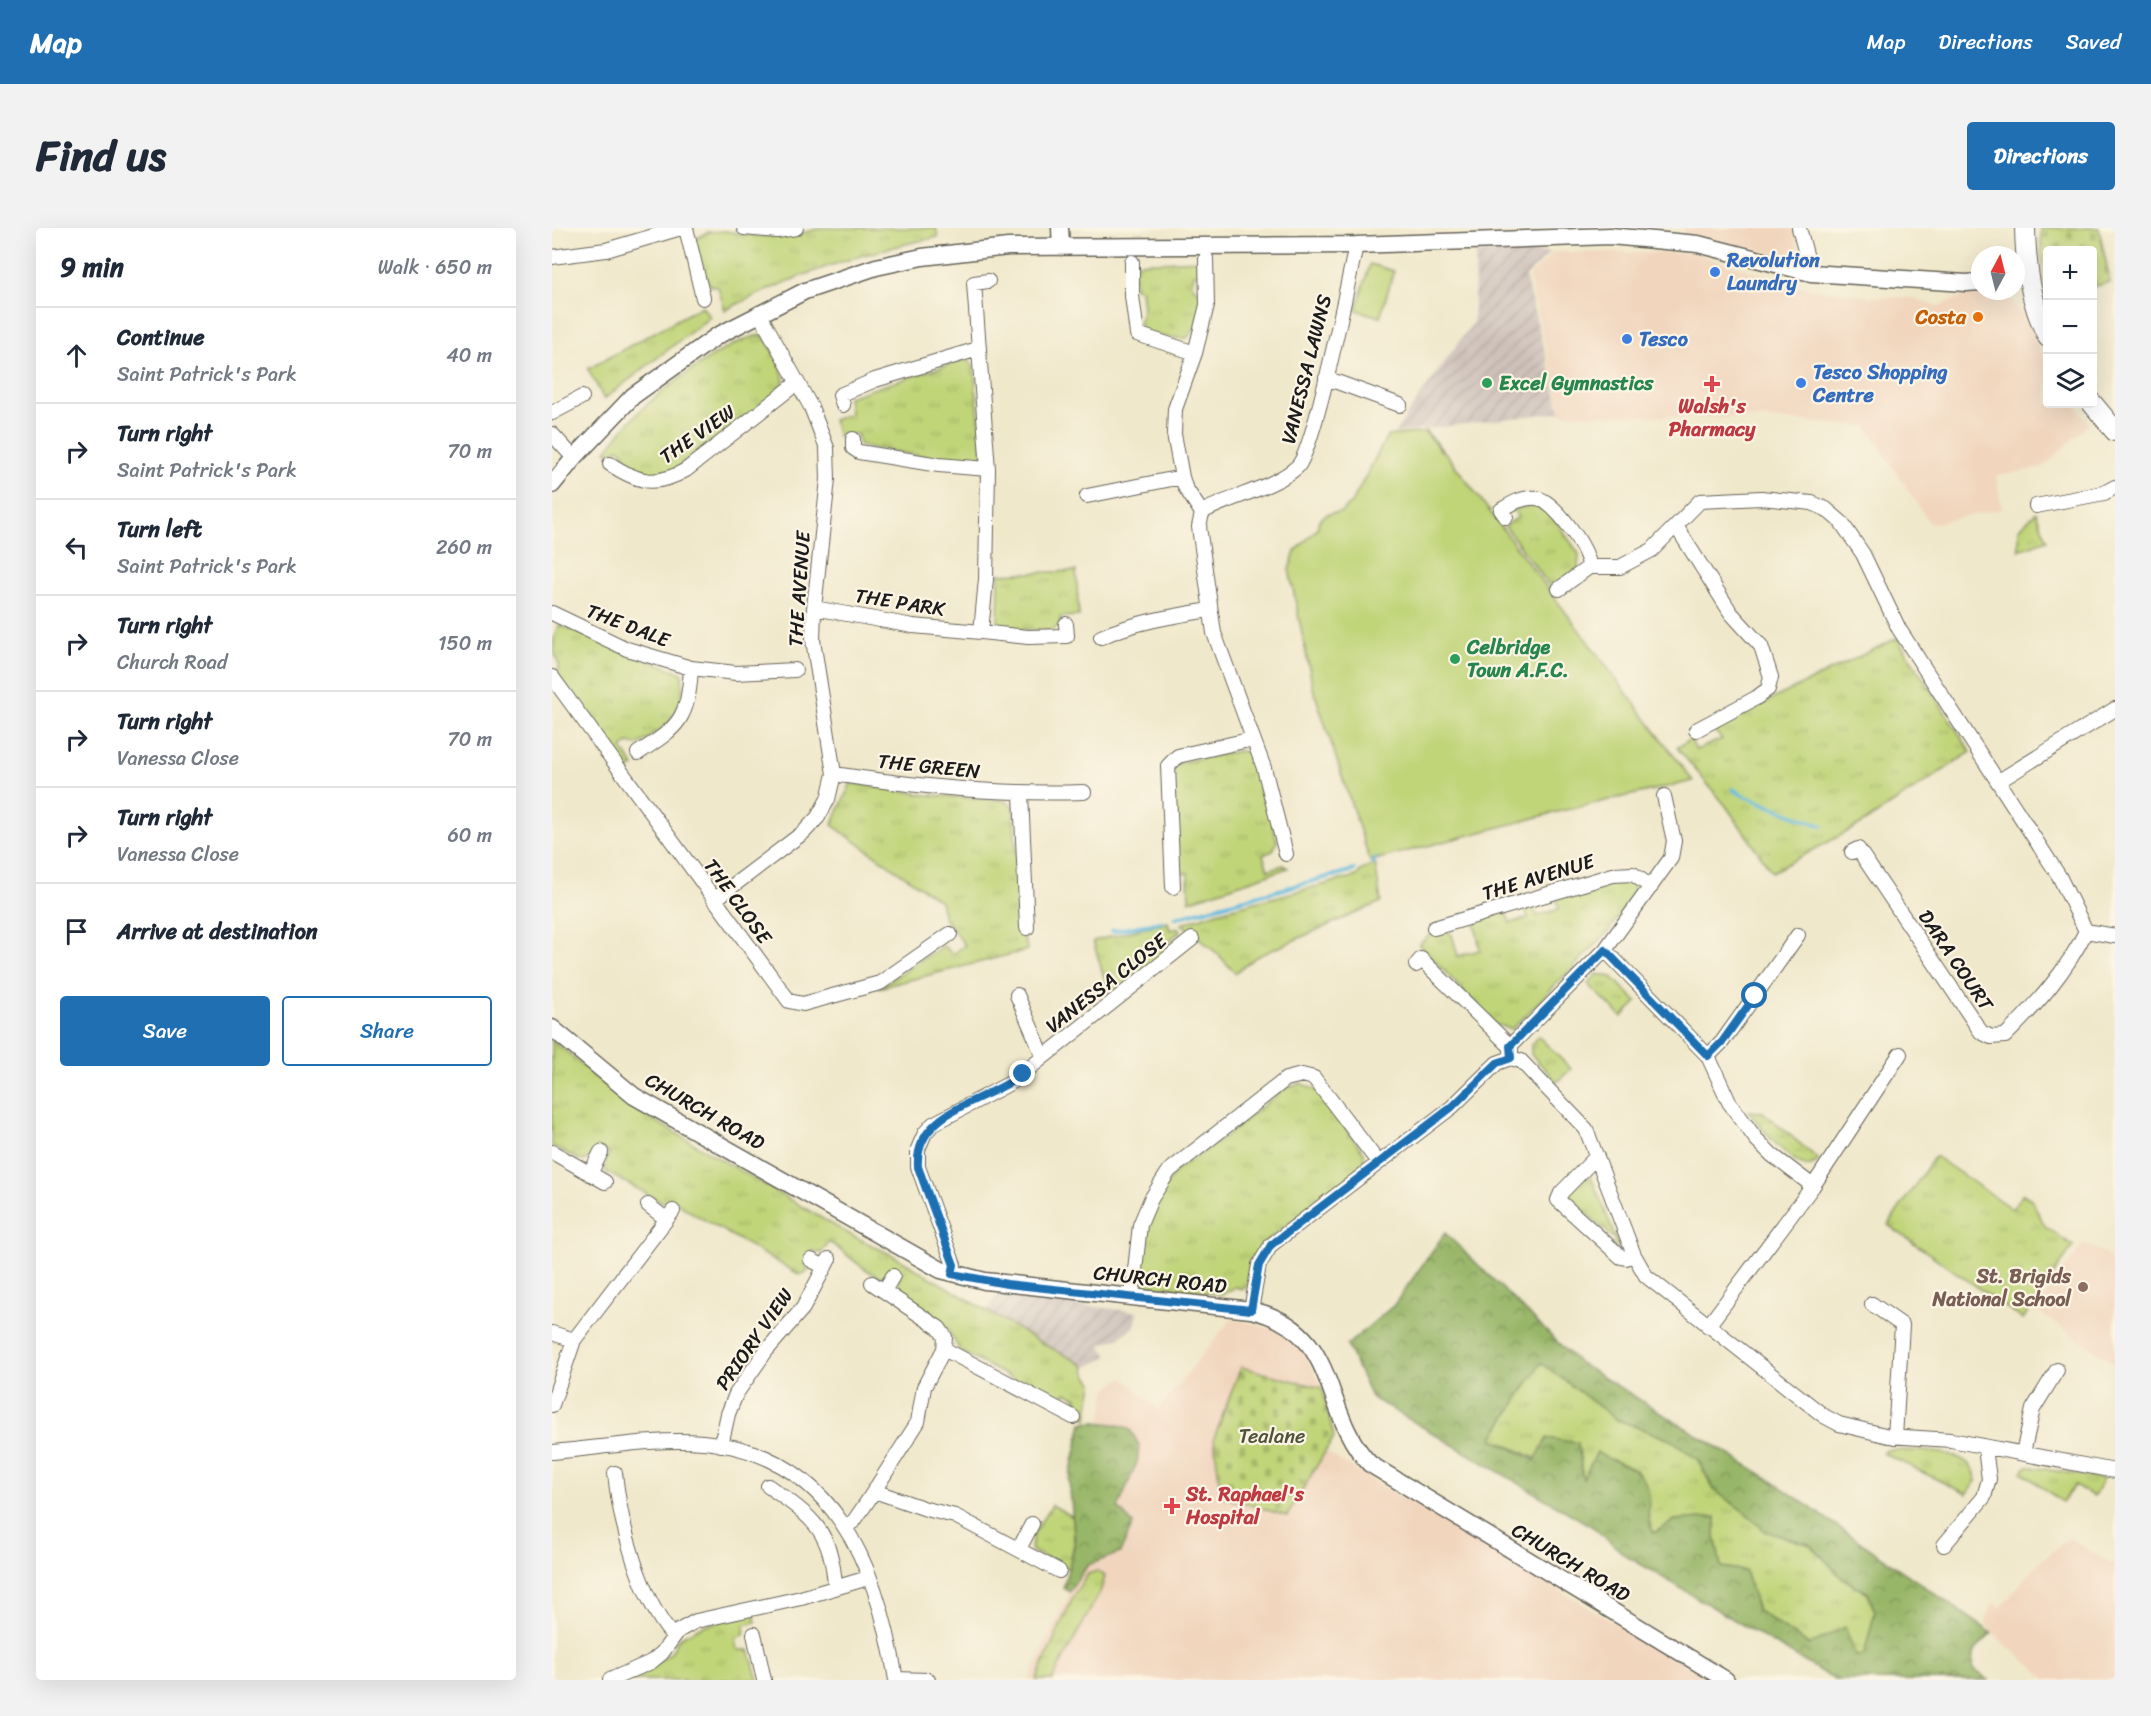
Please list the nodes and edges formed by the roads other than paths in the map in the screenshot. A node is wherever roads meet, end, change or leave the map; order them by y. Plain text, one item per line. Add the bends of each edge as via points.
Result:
1 (681, 228) edge
2 (686, 228) edge
3 (744, 228) edge
4 (796, 228) edge
5 (1060, 228) edge
6 (1799, 228) edge
7 (2025, 228) edge
8 (1356, 245) junction
9 (2024, 246) edge
10 (1061, 247) junction
11 (552, 258) edge
12 (1206, 258) dead end
13 (1132, 262) dead end
14 (1812, 273) junction
15 (988, 281) dead end
16 (1971, 283) edge
17 (2025, 286) edge
18 (703, 298) dead end
19 (759, 313) junction
20 (2043, 328) edge
21 (978, 350) junction
22 (1195, 353) junction
23 (1326, 378) junction
24 (797, 384) junction
25 (582, 397) dead end
26 (843, 405) dead end
27 (1400, 405) dead end
28 (2096, 408) edge
29 (552, 413) edge
30 (2115, 431) edge
31 (552, 434) edge
32 (853, 439) dead end
33 (574, 458) junction
34 (610, 464) dead end
35 (988, 469) junction
36 (1182, 477) junction
37 (552, 485) edge
38 (2115, 487) edge
39 (1087, 496) dead end
40 (2036, 506) dead end
41 (1202, 513) junction
42 (1506, 517) dead end
43 (1676, 526) junction
44 (1589, 567) junction
45 (1559, 589) dead end
46 (814, 608) junction
47 (1209, 610) junction
48 (552, 613) edge
49 (1066, 630) dead end
50 (981, 632) junction
51 (1101, 637) dead end
52 (691, 668) junction
53 (795, 670) dead end
54 (552, 677) edge
55 (2115, 708) edge
56 (1696, 730) dead end
57 (1253, 740) junction
58 (638, 753) dead end
59 (834, 774) junction
60 (1998, 781) junction
61 (1084, 792) dead end
62 (1021, 794) junction
63 (1664, 796) dead end
64 (1852, 852) dead end
65 (1286, 854) dead end
66 (1173, 887) dead end
67 (1651, 887) junction
68 (714, 900) junction
69 (1028, 928) dead end
70 (1434, 928) dead end
71 (2086, 931) junction
72 (950, 934) dead end
73 (1798, 935) dead end
74 (2115, 936) edge
75 (1192, 939) dead end
76 (1605, 950) junction
77 (1416, 965) dead end
78 (1017, 995) dead end
79 (552, 1028) edge
80 (1511, 1052) junction
81 (1900, 1054) dead end
82 (1043, 1056) junction
83 (1708, 1056) junction
84 (552, 1152) edge
85 (602, 1152) dead end
86 (1597, 1156) junction
87 (1378, 1162) junction
88 (590, 1174) junction
89 (605, 1182) dead end
90 (1813, 1186) junction
91 (648, 1205) dead end
92 (1634, 1255) junction
93 (811, 1260) dead end
94 (952, 1274) junction
95 (893, 1276) dead end
96 (872, 1282) dead end
97 (884, 1291) junction
98 (1132, 1297) junction
99 (1872, 1304) dead end
100 (1251, 1310) junction
101 (1708, 1326) junction
102 (552, 1333) edge
103 (574, 1340) junction
104 (944, 1349) junction
105 (2057, 1370) dead end
106 (552, 1406) edge
107 (1073, 1417) dead end
108 (1895, 1437) junction
109 (721, 1445) junction
110 (1985, 1448) junction
111 (552, 1452) edge
112 (2023, 1453) junction
113 (2115, 1471) edge
114 (615, 1473) dead end
115 (768, 1486) dead end
116 (874, 1491) junction
117 (1032, 1524) dead end
118 (846, 1526) junction
119 (1944, 1545) dead end
120 (1019, 1549) junction
121 (1059, 1571) dead end
122 (868, 1578) junction
123 (835, 1587) junction
124 (754, 1634) dead end
125 (674, 1636) junction
126 (610, 1680) edge
127 (764, 1680) edge
128 (896, 1680) edge
129 (928, 1680) edge
130 (1726, 1680) edge

1 - 11 street via 606,250
2 - 18 street
3 - 4 street
5 - 10 street
6 - 14 street
7 - 9 main road
8 - 10 street
8 - 14 street via 1642,237 1698,244
8 - 23 street, VANESSA LAWNS
10 - 19 street via 1008,247 899,261 813,288
12 - 22 street via 1207,304
13 - 22 street via 1137,334
14 - 16 street
15 - 21 street via 974,282
17 - 20 main road
19 - 24 street, THE AVENUE
19 - 33 street via 717,336 633,396
21 - 26 street via 865,383 840,395
21 - 35 street
22 - 36 street via 1175,409 1174,434
23 - 27 street
23 - 41 street, VANESSA LAWNS via 1299,466
24 - 34 street, THE VIEW via 668,480 642,480
24 - 46 street, THE AVENUE via 819,424 828,463
25 - 29 street
28 - 30 main road
31 - 33 street
32 - 35 street via 853,448 859,452
33 - 37 street
35 - 50 street
36 - 39 street
36 - 41 street
38 - 40 street
41 - 47 street via 1199,527
42 - 44 street via 1501,510 1521,500 1547,502 1587,554
43 - 44 street via 1652,550 1620,567
43 - 56 street via 1731,613 1761,646 1771,677 1768,689 1756,699
43 - 60 street via 1695,504 1715,499 1812,503 1838,519 1863,555 1899,629
44 - 45 street
46 - 50 street, THE PARK via 913,626
46 - 59 street, THE AVENUE via 816,669
47 - 51 street via 1171,616
47 - 57 street via 1217,644
48 - 52 street, THE DALE via 627,648
49 - 50 street, THE PARK via 1028,637
52 - 53 street, THE DALE via 736,673
52 - 58 street via 685,712 670,731
54 - 68 street, THE CLOSE
55 - 60 street
57 - 65 street
57 - 66 street via 1178,756 1168,766
59 - 62 street, THE GREEN via 926,788
59 - 68 street, THE AVENUE via 819,817
60 - 71 street via 2059,876
61 - 62 street, THE GREEN
62 - 69 street
63 - 67 street via 1674,850
64 - 71 street, DARA COURT via 1858,849 1981,1032 1991,1037 2005,1036 2040,1000 2069,963
67 - 70 street, THE AVENUE via 1633,874 1613,875
67 - 76 street
68 - 72 street, THE CLOSE via 784,997 795,1004 880,982
71 - 74 street
73 - 83 street
75 - 82 street, VANESSA CLOSE
76 - 80 street
76 - 83 street
77 - 80 street via 1421,959
78 - 82 street, VANESSA CLOSE
79 - 94 street, CHURCH ROAD via 634,1096
80 - 86 street via 1581,1121
80 - 87 street via 1452,1107
81 - 90 street
82 - 94 street, VANESSA CLOSE via 1012,1082 940,1119 922,1138 918,1167 954,1265
83 - 90 street via 1741,1120 1772,1155
84 - 88 street
85 - 88 street
86 - 92 street
86 - 92 street via 1558,1200 1621,1257
87 - 98 street via 1315,1079 1302,1074 1287,1078 1169,1171 1141,1223
87 - 100 street via 1271,1245 1259,1265
88 - 89 street
90 - 101 street
91 - 103 street via 669,1215
92 - 101 street via 1646,1276
93 - 109 street, PRIORY VIEW via 827,1263 803,1308 736,1394
94 - 98 street, CHURCH ROAD
95 - 97 street
96 - 97 street
97 - 104 street via 942,1331
98 - 100 street, CHURCH ROAD
99 - 108 street via 1902,1325
100 - 130 street, CHURCH ROAD via 1281,1320 1310,1347 1328,1376 1351,1443 1370,1464
101 - 108 street via 1824,1416 1839,1424
102 - 103 street
103 - 106 street
104 - 107 street
104 - 116 street via 924,1387 918,1422
105 - 112 street via 2033,1409
108 - 110 street via 1951,1440
109 - 111 street via 673,1442
109 - 118 street via 785,1468 824,1498
110 - 112 street
110 - 119 street via 1989,1479 1984,1496
112 - 113 street
114 - 125 street via 625,1526 641,1576 661,1622
115 - 123 street via 805,1512 821,1530 832,1555
116 - 118 street via 854,1521
116 - 120 street via 955,1516
117 - 120 street
118 - 122 street
120 - 121 street
122 - 123 street
122 - 128 street
123 - 125 street via 696,1621
124 - 127 street
125 - 126 street via 651,1662
128 - 129 street

